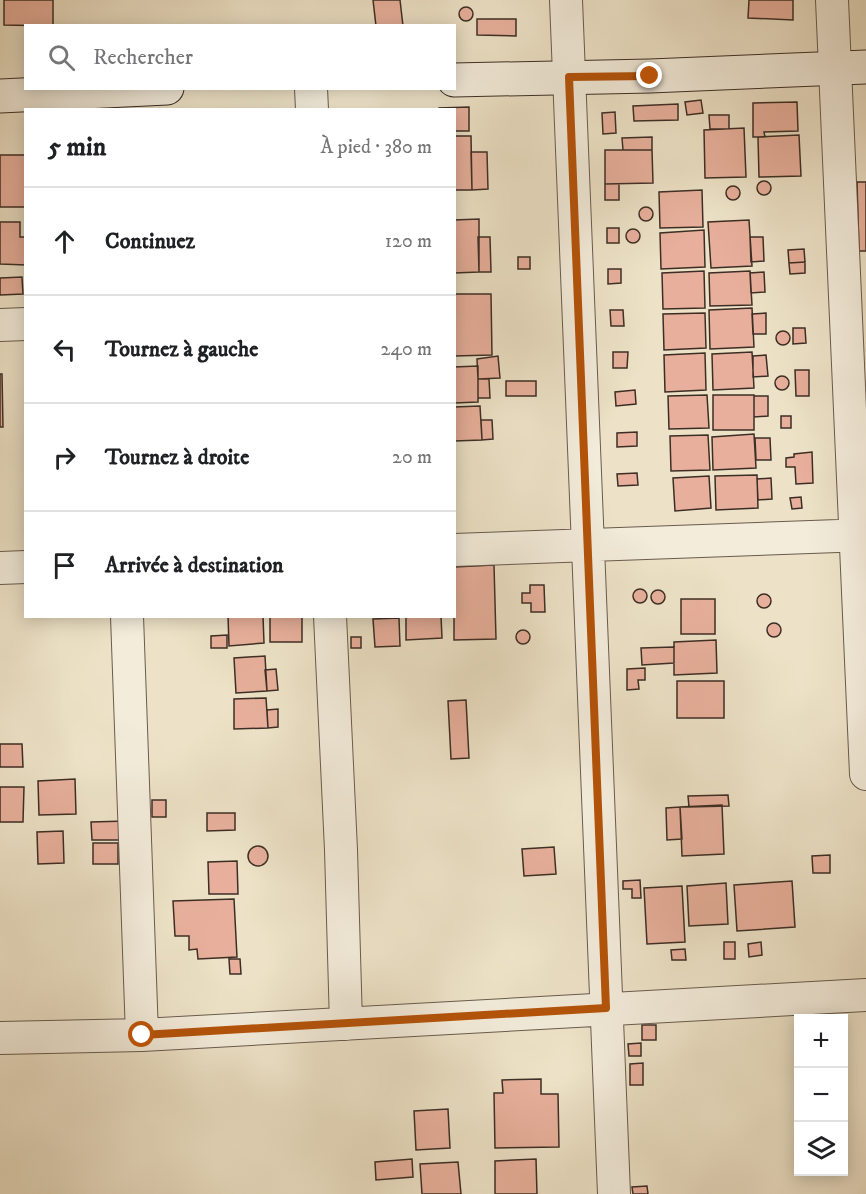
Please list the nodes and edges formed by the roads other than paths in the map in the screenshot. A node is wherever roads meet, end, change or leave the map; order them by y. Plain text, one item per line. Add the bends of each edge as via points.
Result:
1 (566, 0) edge
2 (832, 0) edge
3 (850, 68) edge
4 (569, 77) junction
5 (456, 80) edge
6 (125, 90) edge
7 (311, 90) edge
8 (0, 96) edge
9 (312, 108) edge
10 (24, 324) edge
11 (0, 325) edge
12 (861, 535) edge
13 (588, 545) junction
14 (456, 550) edge
15 (24, 567) edge
16 (0, 568) edge
17 (127, 618) edge
18 (330, 618) edge
19 (866, 774) edge
20 (866, 995) edge
21 (606, 1008) junction
22 (346, 1024) junction
23 (142, 1035) junction
24 (0, 1038) edge
25 (614, 1194) edge

1 - 4 street
2 - 3 street
3 - 4 street
3 - 12 street
4 - 5 street
4 - 13 street
6 - 8 street
7 - 9 street
10 - 11 street
12 - 13 street
12 - 19 street
13 - 14 street
13 - 21 street
15 - 16 street
17 - 23 street
18 - 22 street
20 - 21 street
21 - 22 street
21 - 25 street
22 - 23 street
23 - 24 street

